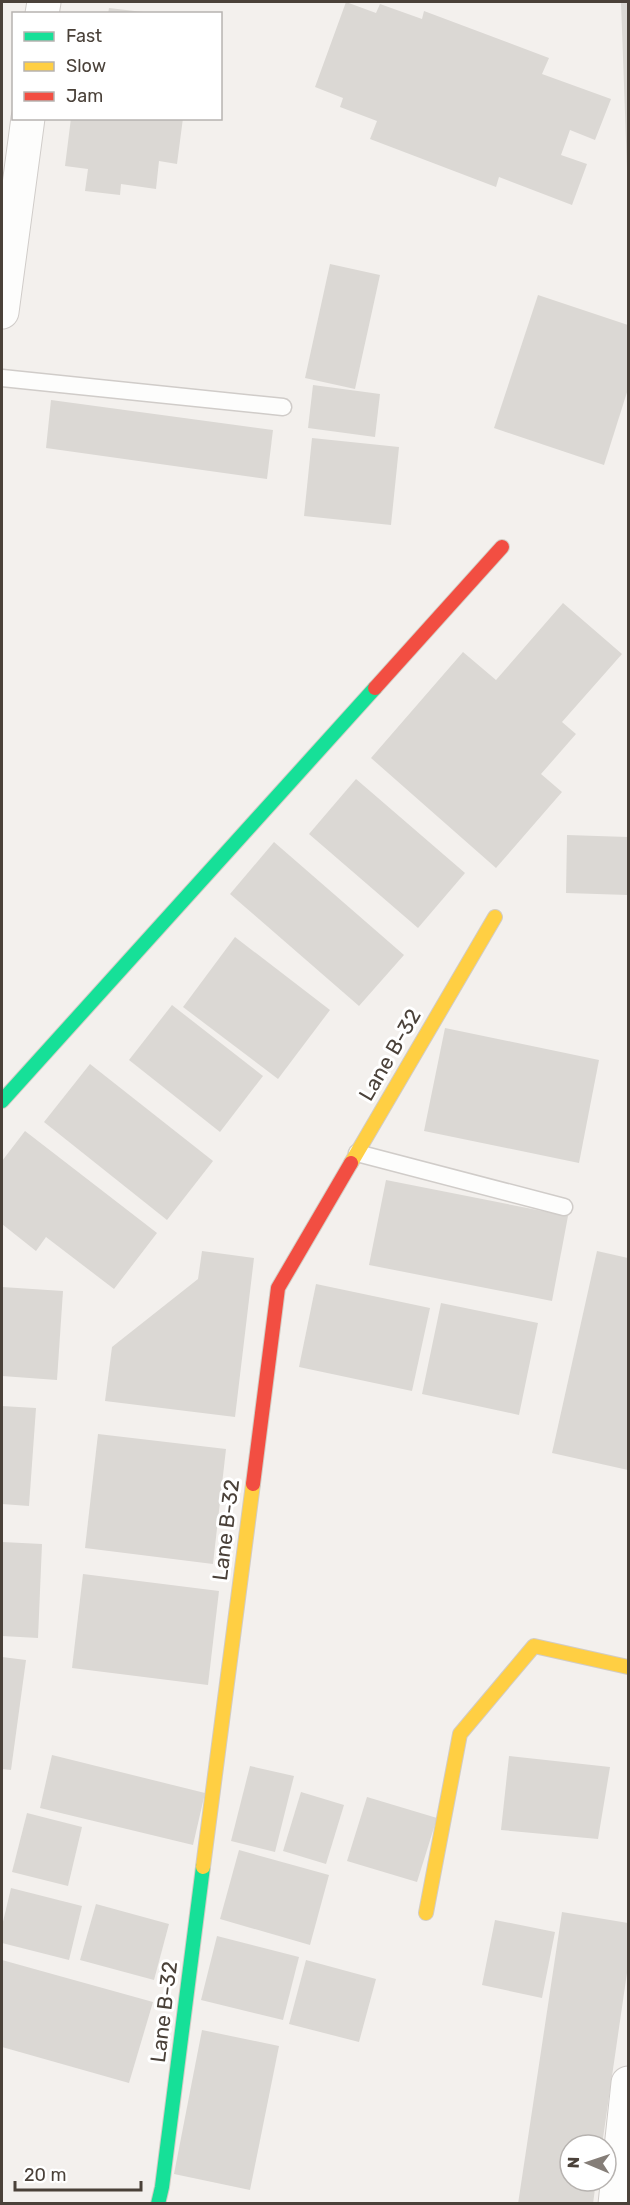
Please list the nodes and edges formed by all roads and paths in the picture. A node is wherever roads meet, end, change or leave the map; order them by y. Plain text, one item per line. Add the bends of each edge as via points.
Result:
1 (28, 120) edge
2 (2, 312) edge
3 (2, 378) edge
4 (283, 407) dead end
5 (502, 547) dead end
6 (495, 917) dead end
7 (2, 1101) edge
8 (357, 1153) junction
9 (564, 1207) dead end
10 (628, 1667) edge
11 (426, 1913) dead end
12 (628, 2083) edge
13 (158, 2204) edge
14 (615, 2204) edge

1 - 2 street
3 - 4 lane
5 - 7 street
6 - 8 street, Lane B-32
8 - 9 lane
8 - 13 street, Lane B-32 via 278,1288
10 - 11 street via 534,1646 460,1734
12 - 14 street

